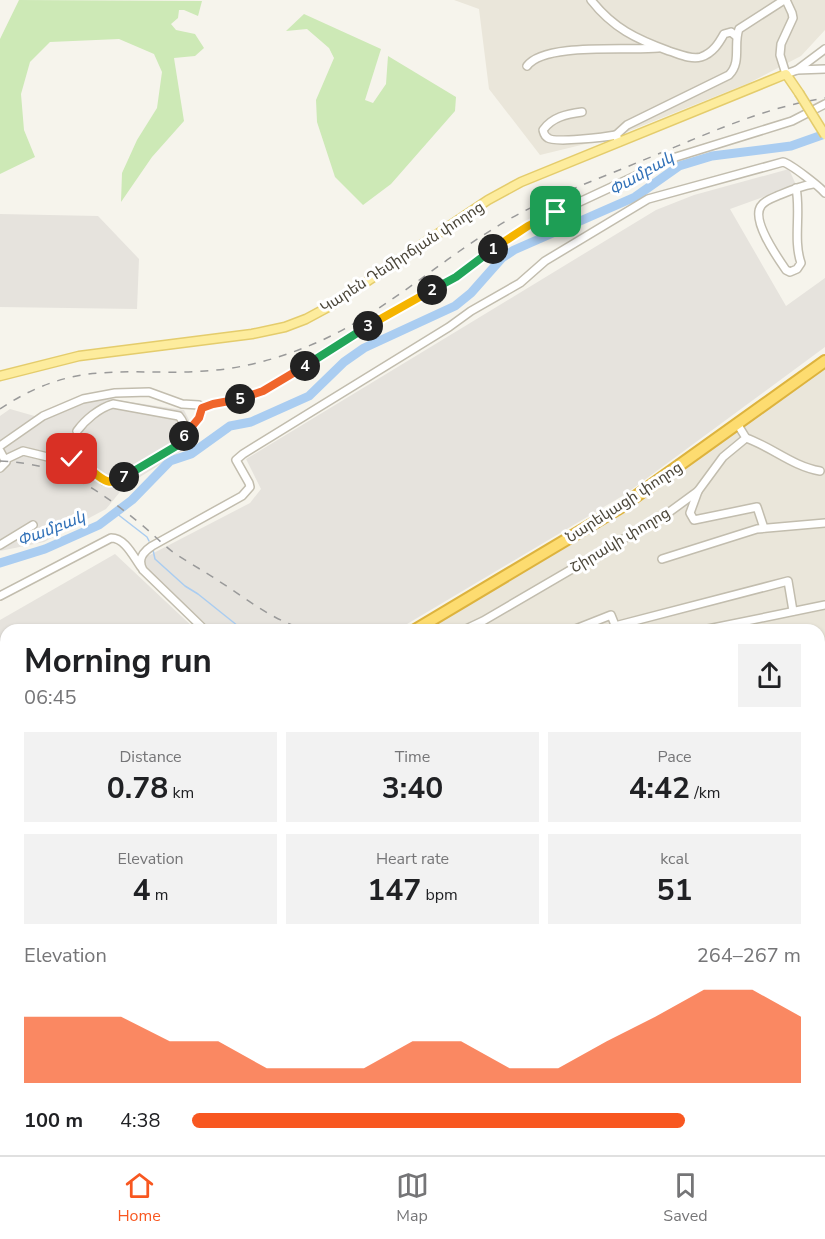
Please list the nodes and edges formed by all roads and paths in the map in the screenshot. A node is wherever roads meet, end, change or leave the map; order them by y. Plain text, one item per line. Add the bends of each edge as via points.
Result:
1 (591, 0) edge
2 (785, 0) edge
3 (736, 36) junction
4 (661, 48) junction
5 (825, 48) edge
6 (825, 55) edge
7 (815, 56) junction
8 (527, 66) dead end
9 (825, 69) edge
10 (797, 70) junction
11 (786, 74) junction
12 (825, 104) edge
13 (582, 112) dead end
14 (825, 135) edge
15 (618, 138) junction
16 (825, 182) edge
17 (815, 185) junction
18 (796, 188) junction
19 (825, 193) edge
20 (825, 361) edge
21 (0, 376) edge
22 (202, 408) junction
23 (738, 425) junction
24 (77, 431) dead end
25 (184, 435) junction
26 (746, 438) junction
27 (0, 446) edge
28 (0, 451) edge
29 (6, 459) junction
30 (0, 468) edge
31 (820, 471) dead end
32 (698, 491) junction
33 (825, 524) edge
34 (33, 525) dead end
35 (764, 528) junction
36 (0, 545) edge
37 (662, 559) dead end
38 (141, 568) junction
39 (0, 596) edge
40 (825, 605) edge
41 (793, 611) junction
42 (199, 624) edge
43 (425, 624) edge
44 (477, 624) edge
45 (588, 624) edge
46 (614, 624) edge
47 (631, 624) edge
48 (731, 624) edge

1 - 4 street via 603,16 632,37
2 - 3 street via 739,29
2 - 11 street via 793,18 781,44
3 - 4 street via 731,32 724,34 715,48 701,57 687,57
3 - 15 street via 737,58 729,75 639,118 627,125
4 - 8 street via 581,49 537,57
5 - 7 street
6 - 7 street
7 - 10 street
9 - 10 street
10 - 11 street
11 - 14 main road, bridge
11 - 15 main road, Կարեն Դեմիրճյան փողոց
12 - 22 street via 792,121 676,157 537,221 456,277 283,380 244,398
13 - 15 street via 553,120 543,130 544,135 552,140
15 - 21 main road, Կարեն Դեմիրճյան փողոց via 504,191 306,320 216,340 79,356
16 - 17 street
17 - 18 street
17 - 19 street
17 - 38 street via 791,164 783,162 648,199 243,454 236,460 249,483 248,491 144,552
18 - 18 street via 764,202 757,217 790,272 801,263
20 - 23 highway, Նարեկացի փողոց
22 - 25 street via 199,418
22 - 27 street via 149,392 94,397 43,416
23 - 26 street
23 - 43 highway, Նարեկացի փողոց via 621,507
24 - 25 street via 93,415 113,404 179,416 186,427
25 - 29 street via 178,445 113,483 72,459 23,451
26 - 31 street
26 - 32 street, Շիրակի փողոց via 723,457
28 - 29 street
29 - 30 street
32 - 35 street via 690,513 694,520 757,507
32 - 44 street, Շիրակի փողոց via 668,513
33 - 35 street
34 - 36 street
35 - 37 street
38 - 39 street via 124,543 111,538
38 - 42 street
40 - 41 street
41 - 47 street via 788,581
41 - 48 street
45 - 46 street via 611,615

